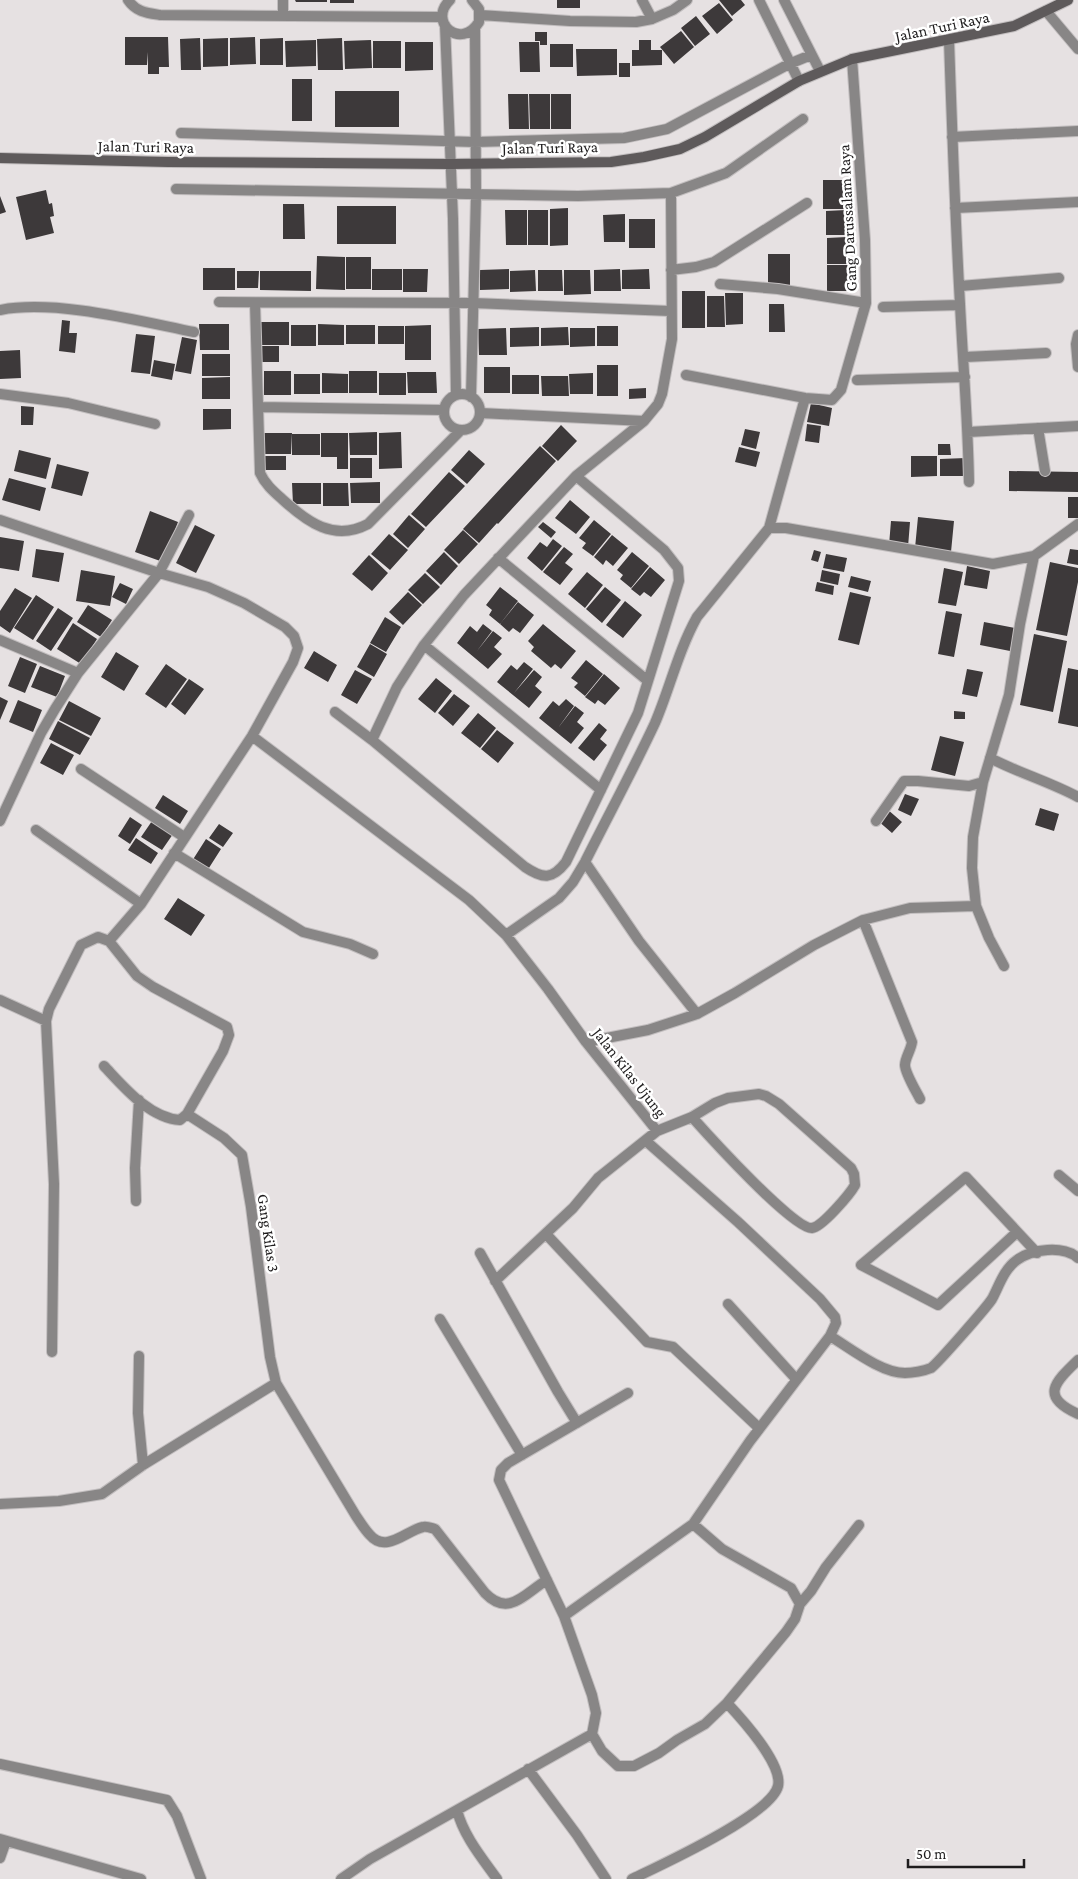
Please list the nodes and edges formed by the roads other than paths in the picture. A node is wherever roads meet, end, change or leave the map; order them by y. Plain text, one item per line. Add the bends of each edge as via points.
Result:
1 (128, 0) edge
2 (283, 0) edge
3 (450, 0) edge
4 (472, 0) edge
5 (642, 0) edge
6 (687, 0) edge
7 (758, 0) edge
8 (784, 0) edge
9 (1068, 0) edge
10 (1046, 11) junction
11 (283, 15) junction
12 (480, 15) junction
13 (652, 20) junction
14 (444, 21) junction
15 (475, 28) junction
16 (949, 40) junction
17 (1078, 49) edge
18 (811, 55) junction
19 (852, 59) junction
20 (790, 64) junction
21 (820, 71) junction
22 (799, 81) junction
23 (803, 119) dead end
24 (1078, 131) edge
25 (181, 133) dead end
26 (952, 137) junction
27 (449, 142) junction
28 (476, 142) junction
29 (0, 158) edge
30 (476, 163) junction
31 (450, 164) junction
32 (176, 189) dead end
33 (671, 193) junction
34 (451, 194) junction
35 (476, 195) junction
36 (1078, 202) edge
37 (807, 203) dead end
38 (955, 208) junction
39 (671, 270) junction
40 (1059, 278) dead end
41 (720, 284) dead end
42 (960, 286) junction
43 (219, 302) dead end
44 (866, 302) junction
45 (255, 303) junction
46 (473, 303) junction
47 (454, 304) junction
48 (960, 305) junction
49 (883, 307) dead end
50 (0, 310) edge
51 (670, 311) junction
52 (194, 332) dead end
53 (1078, 335) edge
54 (1046, 353) dead end
55 (964, 357) junction
56 (1078, 367) edge
57 (686, 375) dead end
58 (965, 377) junction
59 (857, 380) dead end
60 (0, 394) edge
61 (456, 395) junction
62 (471, 396) junction
63 (805, 398) junction
64 (258, 407) junction
65 (444, 410) junction
66 (480, 412) junction
67 (644, 421) junction
68 (155, 424) dead end
69 (1078, 426) edge
70 (1038, 428) junction
71 (461, 430) junction
72 (968, 432) junction
73 (1045, 471) dead end
74 (576, 476) junction
75 (969, 482) dead end
76 (189, 515) dead end
77 (0, 520) edge
78 (1078, 524) edge
79 (769, 528) junction
80 (1034, 556) junction
81 (498, 558) junction
82 (159, 573) junction
83 (0, 640) edge
84 (424, 644) junction
85 (78, 673) junction
86 (648, 681) junction
87 (335, 712) dead end
88 (252, 736) junction
89 (372, 740) junction
90 (990, 758) junction
91 (81, 769) dead end
92 (983, 782) junction
93 (600, 790) junction
94 (1078, 797) edge
95 (0, 821) edge
96 (876, 821) dead end
97 (36, 830) dead end
98 (184, 837) junction
99 (174, 852) junction
100 (585, 862) junction
101 (140, 904) junction
102 (976, 906) junction
103 (863, 920) junction
104 (506, 936) junction
105 (109, 941) junction
106 (373, 954) dead end
107 (1004, 966) dead end
108 (0, 1000) edge
109 (697, 1014) junction
110 (46, 1021) junction
111 (586, 1042) junction
112 (104, 1066) dead end
113 (920, 1099) dead end
114 (140, 1100) junction
115 (187, 1114) junction
116 (692, 1117) junction
117 (657, 1131) junction
118 (646, 1141) junction
119 (1059, 1175) dead end
120 (1078, 1191) edge
121 (136, 1201) dead end
122 (1017, 1232) junction
123 (546, 1234) junction
124 (480, 1253) dead end
125 (1037, 1253) junction
126 (1078, 1258) edge
127 (495, 1281) junction
128 (728, 1304) dead end
129 (440, 1318) dead end
130 (830, 1336) junction
131 (52, 1352) dead end
132 (139, 1356) dead end
133 (1078, 1360) edge
134 (796, 1379) junction
135 (276, 1383) junction
136 (628, 1393) dead end
137 (1078, 1414) edge
138 (577, 1422) junction
139 (759, 1428) junction
140 (522, 1455) junction
141 (143, 1465) junction
142 (0, 1504) edge
143 (693, 1524) junction
144 (859, 1525) dead end
145 (547, 1580) junction
146 (800, 1604) junction
147 (564, 1616) junction
148 (727, 1703) junction
149 (592, 1734) junction
150 (0, 1764) edge
151 (528, 1769) junction
152 (457, 1810) junction
153 (3, 1840) edge
154 (0, 1858) edge
155 (493, 1877) edge
156 (141, 1879) edge
157 (201, 1879) edge
158 (340, 1879) edge
159 (606, 1879) edge
160 (632, 1879) edge

1 - 11 street via 136,9 160,15
2 - 11 street
3 - 14 street via 444,7
4 - 12 street
5 - 13 street
6 - 13 street
7 - 20 street
8 - 18 street
9 - 10 street, Jalan Turi Raya
10 - 16 street, Jalan Turi Raya via 1014,26
10 - 17 street
11 - 14 street
12 - 13 street via 570,21
12 - 15 street
14 - 15 street via 456,34 470,33
14 - 27 street
15 - 28 street
16 - 19 street, Jalan Turi Raya
16 - 26 street
18 - 20 street
18 - 21 street
19 - 21 street, Jalan Turi Raya
19 - 44 street, Gang Darussalam Raya via 865,240
20 - 22 street
20 - 28 street via 668,129 624,138
21 - 22 street, Jalan Turi Raya
22 - 30 street, Jalan Turi Raya via 706,137 680,148 611,162
23 - 33 street via 726,173
24 - 26 street
25 - 27 street
26 - 38 street
27 - 28 street
27 - 31 street
28 - 30 street
29 - 31 street, Jalan Turi Raya
30 - 31 street, Jalan Turi Raya
30 - 35 street
31 - 34 street
32 - 34 street
33 - 35 street
33 - 39 street
34 - 35 street
34 - 47 street
35 - 46 street
36 - 38 street
37 - 39 street via 714,262 696,268
38 - 42 street
39 - 51 street
40 - 42 street
41 - 44 street
42 - 48 street
43 - 45 street
44 - 63 street, Gang Darussalam Raya via 841,390 832,400
45 - 47 street
45 - 64 street
46 - 47 street
46 - 51 street
46 - 62 street
47 - 61 street
48 - 49 street
48 - 55 street
50 - 52 street via 23,307 60,309
51 - 67 street via 672,339 662,394
53 - 56 street
54 - 55 street
55 - 58 street
57 - 63 street, Gang Darussalam Raya
58 - 59 street
58 - 72 street
60 - 68 street via 68,403
61 - 62 street
61 - 65 street
62 - 66 street
63 - 79 street
64 - 65 street
64 - 71 street via 259,463 263,479 305,518 321,528 336,532 347,532 368,524
65 - 71 street via 450,426
66 - 67 street
66 - 71 street via 472,427
67 - 74 street
69 - 70 street
70 - 72 street
70 - 73 street
72 - 75 street
74 - 81 street
74 - 86 street via 664,550 678,568 679,581
76 - 82 street
77 - 82 street
78 - 80 street
79 - 80 street via 786,528 993,564
79 - 100 street via 688,633 655,721
80 - 90 street via 1009,695
81 - 84 street
81 - 86 street
82 - 85 street
82 - 88 street via 208,587 244,603 286,627 297,641 297,653
83 - 85 street
84 - 89 street via 397,687
84 - 93 street
85 - 95 street via 41,733
86 - 93 street via 638,713
87 - 89 street
88 - 98 street
88 - 104 street, Jalan Kilas Ujung via 470,900
89 - 93 street via 525,867 543,876 554,876 566,862
90 - 92 street
90 - 94 street
91 - 98 street
92 - 96 street via 969,786 904,781
92 - 102 street via 972,851
97 - 101 street
98 - 99 street
99 - 101 street
99 - 106 street via 303,932 350,944
100 - 104 street via 559,898
100 - 109 street via 639,941
101 - 105 street
102 - 103 street via 910,908
102 - 107 street
103 - 109 street
103 - 113 street via 912,1042 905,1064
104 - 111 street, Jalan Kilas Ujung
105 - 110 street via 95,938 81,945
105 - 115 street via 137,976 227,1027 229,1035 223,1051
108 - 110 street
109 - 111 street via 648,1030
110 - 131 street via 54,1184
111 - 117 street, Jalan Kilas Ujung
112 - 114 street
114 - 115 street via 173,1119 180,1120
114 - 121 street
115 - 135 street, Gang Kilas 3 via 224,1138 242,1156
116 - 116 street, Jalan Kilas Ujung via 781,1208 804,1226 818,1226 852,1190 855,1180 850,1168 780,1104 766,1096 752,1094 728,1098
116 - 117 street, Jalan Kilas Ujung
117 - 118 street
118 - 123 street via 598,1178
118 - 130 street via 820,1298 835,1316 836,1324
119 - 120 street
122 - 122 street via 966,1177 861,1265 938,1305
122 - 125 street
123 - 127 street
123 - 139 street via 647,1342 673,1347
124 - 127 street
125 - 126 street via 1061,1250
125 - 130 street via 1016,1261 1007,1270 990,1301 932,1367 903,1373 888,1369
127 - 138 street
128 - 134 street
129 - 140 street
130 - 134 street
132 - 141 street via 138,1413
133 - 137 street via 1058,1382 1054,1398
134 - 139 street
135 - 141 street
135 - 145 street, Gang Kilas 3 via 356,1516 375,1540 398,1539 423,1527 435,1529 485,1593 503,1604 512,1604
136 - 138 street
138 - 140 street
139 - 143 street
140 - 145 street via 503,1468 498,1480
141 - 142 street via 102,1494 59,1501
143 - 146 street via 722,1549 790,1588
143 - 147 street
144 - 146 street
145 - 147 street
146 - 148 street via 795,1620
147 - 149 street via 594,1703 596,1713
148 - 149 street via 705,1724 634,1766 618,1766 602,1751
148 - 160 street via 761,1744 778,1776 778,1786 770,1800 737,1823
149 - 151 street
150 - 157 street via 167,1800 177,1816
151 - 152 street
151 - 159 street
152 - 155 street via 466,1833
152 - 158 street
153 - 154 street
153 - 156 street

